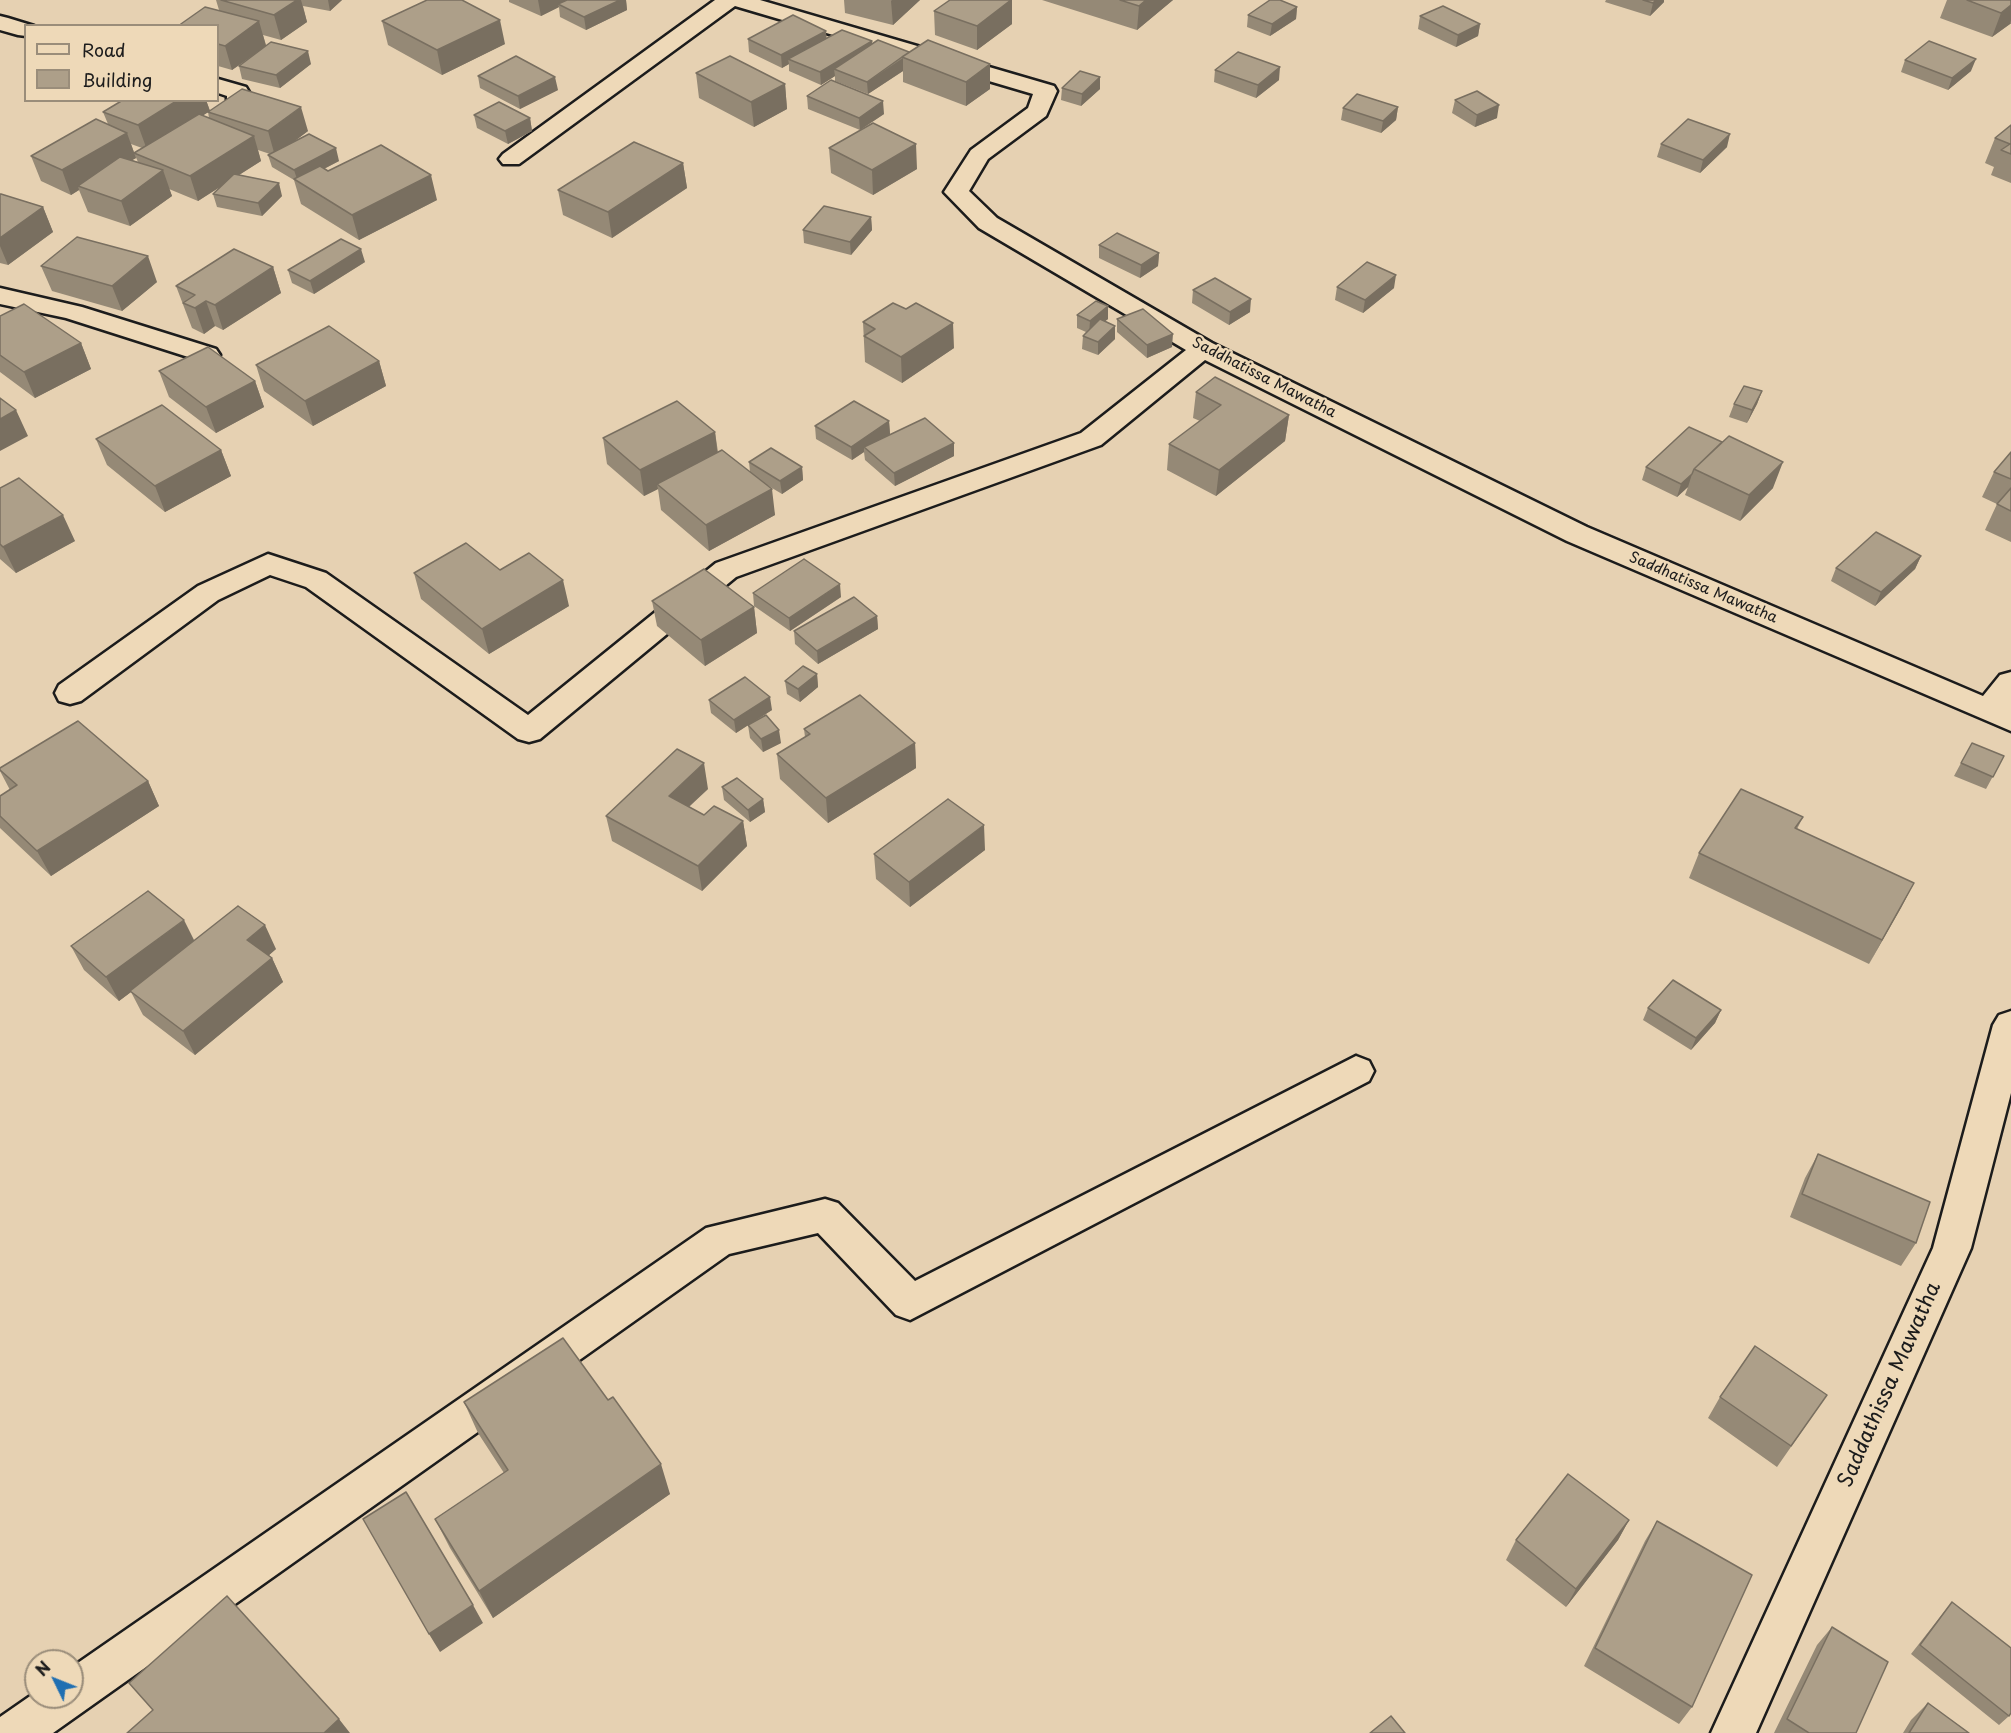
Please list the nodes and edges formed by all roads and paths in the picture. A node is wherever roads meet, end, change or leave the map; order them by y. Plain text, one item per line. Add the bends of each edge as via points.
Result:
1 (729, 0) edge
2 (737, 0) edge
3 (0, 22) edge
4 (24, 29) edge
5 (219, 86) edge
6 (199, 137) edge
7 (511, 159) dead end
8 (0, 296) edge
9 (1203, 349) junction
10 (207, 355) edge
11 (2011, 683) edge
12 (70, 693) dead end
13 (2000, 715) edge
14 (2011, 1025) edge
15 (1356, 1071) dead end
16 (84, 1685) edge
17 (50, 1709) edge
18 (15, 1733) edge
19 (1733, 1733) edge

1 - 7 street
2 - 9 street, Saddhatissa Mawatha via 1046,91 1038,111 979,155 956,192 988,223
3 - 4 street
5 - 6 street via 238,92 238,113
8 - 10 street via 73,312
9 - 12 street via 1091,439 726,570 529,731 316,580 268,564 208,593
9 - 13 street, Saddhatissa Mawatha via 1576,534
11 - 13 street
14 - 19 street, Saddathissa Mawatha via 1952,1248
15 - 16 street via 910,1303 825,1215 719,1240
17 - 18 street

